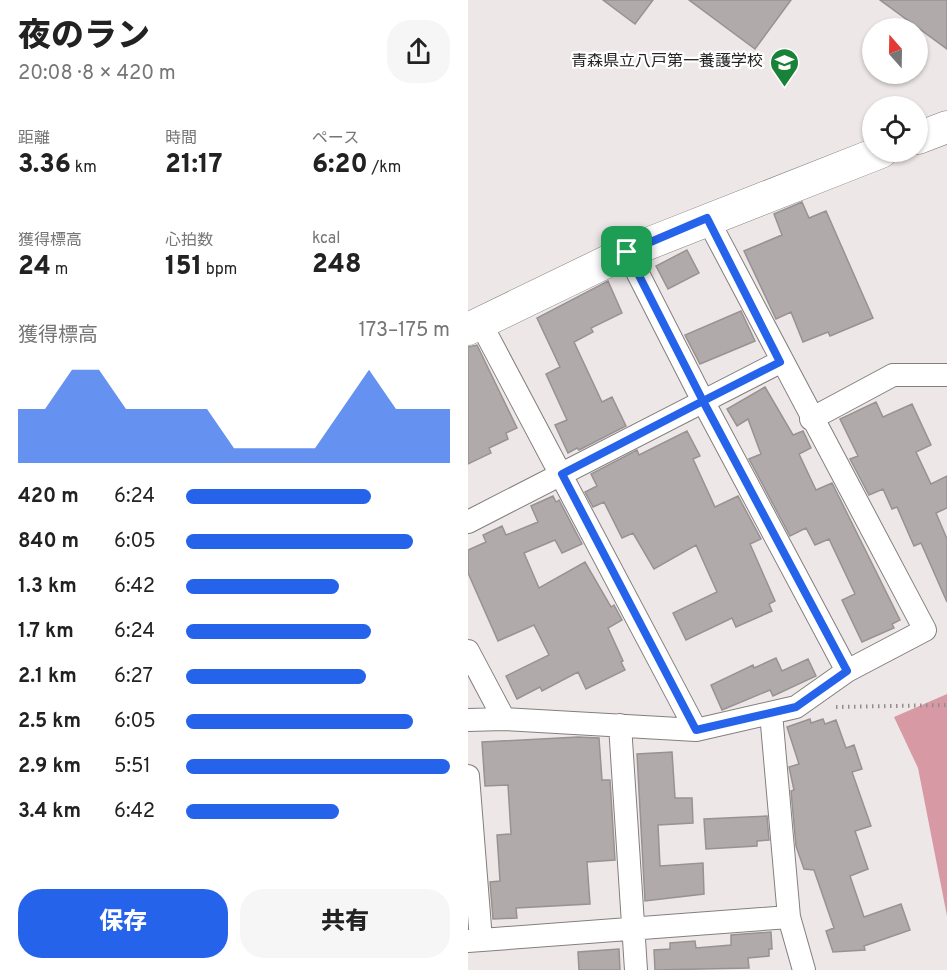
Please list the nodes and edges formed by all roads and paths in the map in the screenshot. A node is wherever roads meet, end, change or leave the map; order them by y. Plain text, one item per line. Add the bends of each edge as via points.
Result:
1 (947, 127) edge
2 (928, 134) edge
3 (862, 159) edge
4 (707, 218) junction
5 (627, 252) junction
6 (474, 325) edge
7 (780, 362) junction
8 (947, 375) edge
9 (703, 401) junction
10 (812, 419) junction
11 (562, 474) junction
12 (468, 522) edge
13 (468, 651) edge
14 (847, 671) junction
15 (947, 705) edge
16 (796, 707) junction
17 (771, 713) junction
18 (504, 719) junction
19 (468, 720) edge
20 (620, 725) junction
21 (696, 730) junction
22 (468, 776) edge
23 (789, 917) junction
24 (633, 928) junction
25 (474, 940) edge
26 (636, 970) edge
27 (804, 970) edge

1 - 2 street
3 - 4 street
4 - 5 street
4 - 7 street
5 - 6 street
5 - 9 street
6 - 11 street
7 - 9 street
7 - 10 street
8 - 10 street via 893,375
9 - 11 street
9 - 14 street
10 - 14 street via 925,630
11 - 12 street
11 - 21 street
13 - 18 street
14 - 16 street
15 - 16 path
16 - 17 street
17 - 21 street
17 - 23 street
18 - 19 street
18 - 20 street
20 - 21 street
20 - 24 street
22 - 25 street
23 - 24 street
23 - 27 street
24 - 25 street
24 - 26 street

